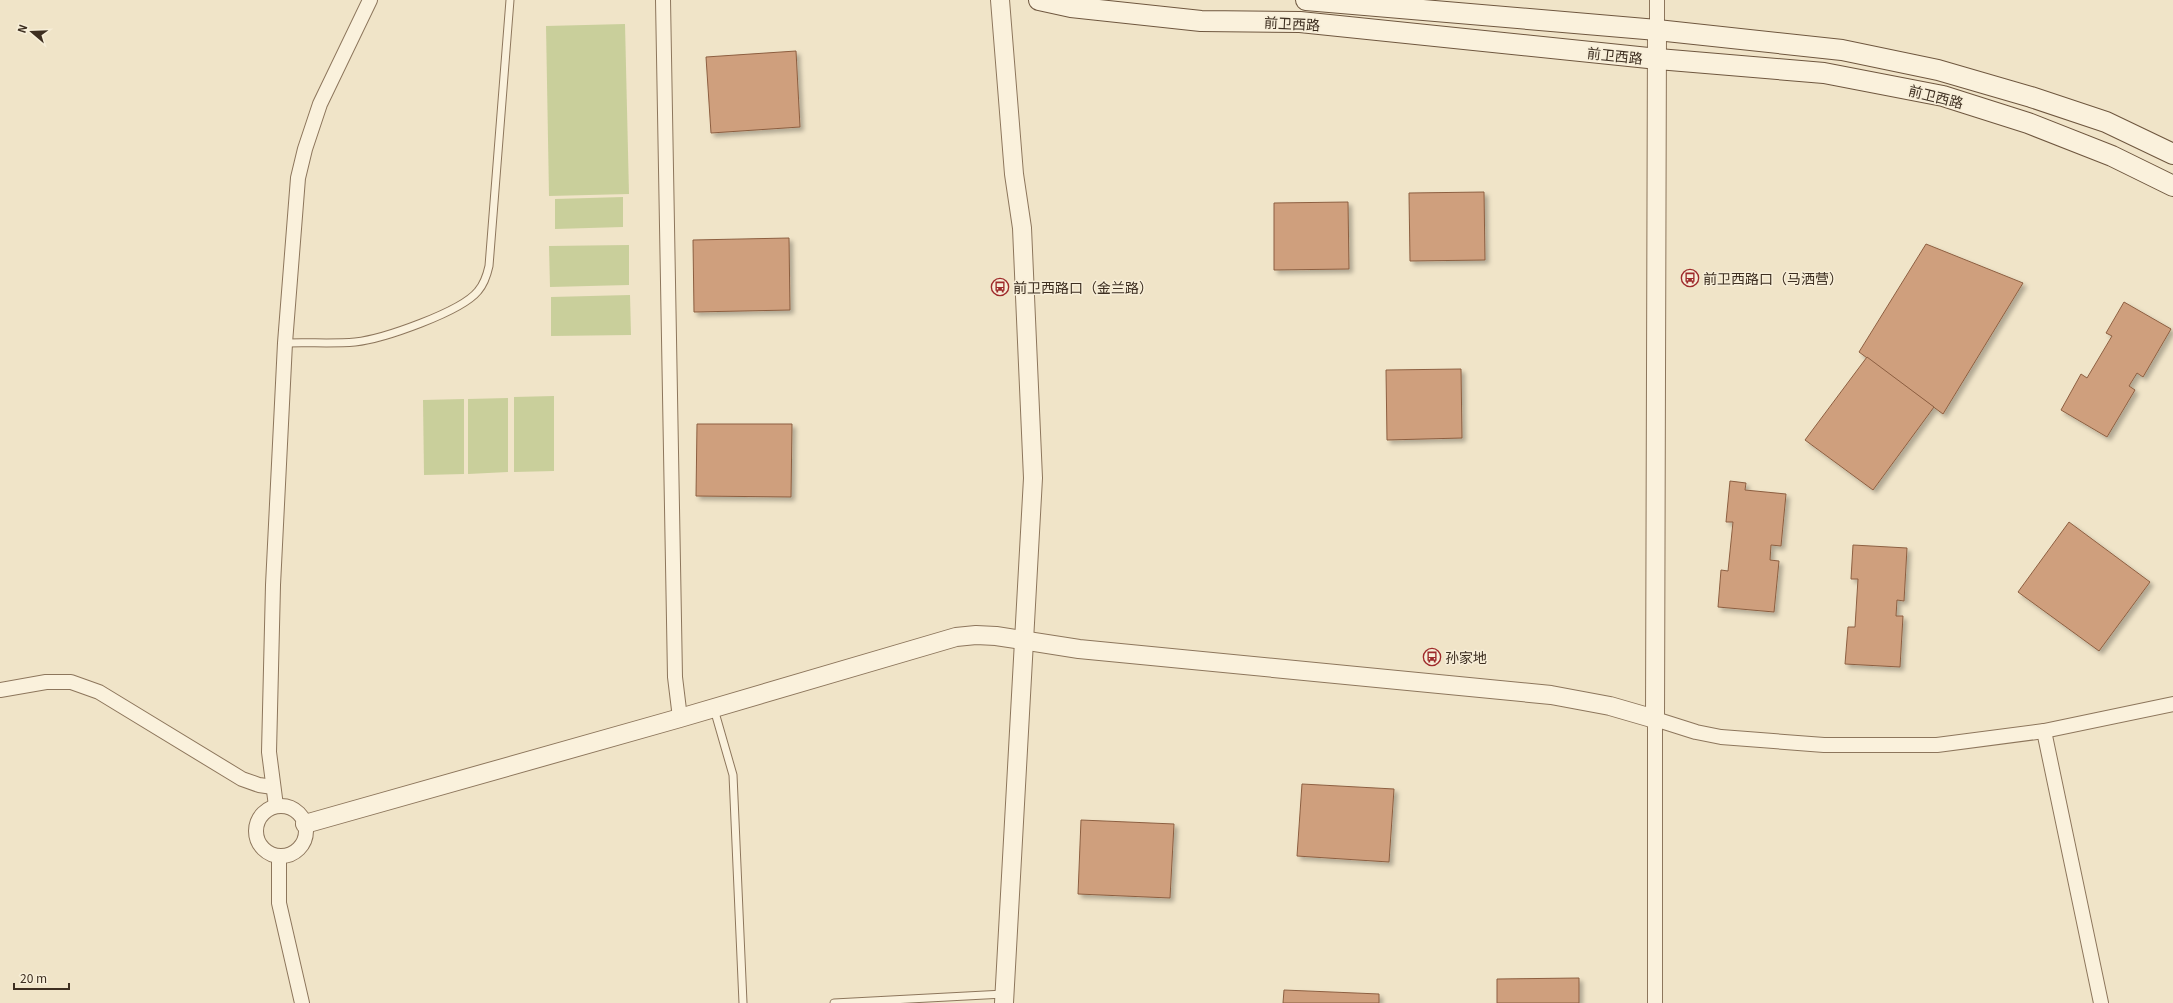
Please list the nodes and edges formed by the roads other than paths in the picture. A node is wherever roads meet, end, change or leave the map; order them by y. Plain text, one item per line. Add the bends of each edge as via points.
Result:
1 (370, 0) edge
2 (510, 0) edge
3 (663, 0) edge
4 (1000, 0) edge
5 (1039, 0) edge
6 (1306, 0) edge
7 (1657, 0) edge
8 (1657, 30) junction
9 (1658, 59) junction
10 (2173, 154) edge
11 (2173, 186) edge
12 (285, 343) junction
13 (1024, 641) junction
14 (0, 690) edge
15 (2173, 704) edge
16 (714, 709) junction
17 (680, 718) junction
18 (1655, 719) junction
19 (2044, 731) junction
20 (274, 787) junction
21 (276, 806) junction
22 (305, 824) junction
23 (279, 856) junction
24 (1004, 998) edge
25 (302, 1003) edge
26 (743, 1003) edge
27 (834, 1003) edge
28 (1655, 1003) edge
29 (2101, 1003) edge

1 - 12 street via 320,104 305,148 298,178
2 - 12 lane via 489,266 479,291 467,302 419,325 356,342
3 - 17 street via 675,677
4 - 13 street via 1014,174 1022,228 1034,478
5 - 9 main road, 前卫西路 via 1071,7 1201,21 1300,22
6 - 8 main road, 前卫西路
7 - 8 street
8 - 9 street
8 - 10 main road, 前卫西路 via 1842,50 1938,70 2031,96 2106,122
9 - 11 main road, 前卫西路 via 1824,73 1943,96 2028,123 2112,156
9 - 18 street
12 - 20 street via 269,704 269,752
13 - 16 street via 996,636 956,637
13 - 18 street via 1079,649 1551,695 1610,706
13 - 24 street
14 - 20 street via 46,682 70,682 99,692 242,779
15 - 19 street
16 - 17 street
16 - 26 lane via 733,775
17 - 22 street
18 - 19 street via 1721,737 1824,745 1937,746
18 - 28 street
19 - 29 street
20 - 21 street
21 - 22 street via 284,806 297,812
21 - 23 street via 260,819 257,833 261,846
22 - 23 street via 305,837 298,849 293,853
23 - 25 street via 279,903
24 - 27 lane

